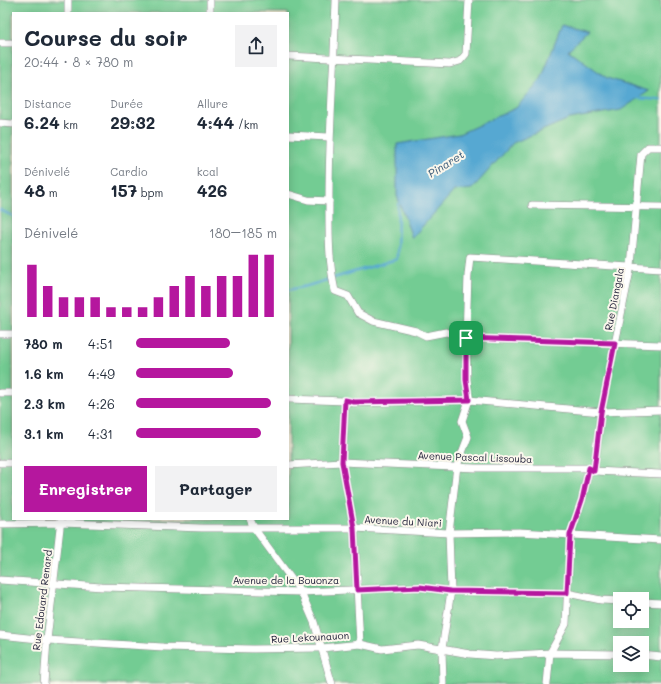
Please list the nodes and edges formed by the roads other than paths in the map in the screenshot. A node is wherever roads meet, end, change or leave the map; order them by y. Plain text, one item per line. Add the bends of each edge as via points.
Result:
1 (68, 0) edge
2 (210, 0) edge
3 (336, 0) edge
4 (469, 0) edge
5 (68, 12) edge
6 (210, 12) edge
7 (0, 43) edge
8 (12, 43) edge
9 (289, 56) edge
10 (334, 59) junction
11 (0, 123) edge
12 (12, 124) edge
13 (289, 135) edge
14 (329, 136) junction
15 (661, 147) edge
16 (289, 194) edge
17 (329, 201) junction
18 (532, 205) dead end
19 (636, 205) junction
20 (661, 207) edge
21 (631, 266) junction
22 (661, 269) edge
23 (0, 334) edge
24 (12, 334) edge
25 (466, 338) junction
26 (615, 343) junction
27 (661, 345) edge
28 (0, 393) edge
29 (12, 393) edge
30 (289, 399) edge
31 (345, 400) junction
32 (469, 400) junction
33 (661, 410) edge
34 (601, 412) junction
35 (342, 462) junction
36 (0, 463) edge
37 (12, 463) edge
38 (289, 465) edge
39 (457, 466) junction
40 (592, 470) junction
41 (661, 474) edge
42 (250, 520) edge
43 (61, 521) edge
44 (0, 524) edge
45 (254, 528) junction
46 (354, 528) junction
47 (449, 533) junction
48 (570, 535) junction
49 (661, 540) edge
50 (0, 580) edge
51 (54, 583) junction
52 (357, 590) junction
53 (450, 591) junction
54 (301, 592) junction
55 (567, 593) junction
56 (613, 601) edge
57 (649, 602) edge
58 (661, 603) edge
59 (0, 634) edge
60 (46, 640) junction
61 (360, 644) junction
62 (322, 648) junction
63 (442, 649) junction
64 (550, 653) junction
65 (613, 654) edge
66 (649, 656) edge
67 (661, 657) edge
68 (44, 684) edge
69 (332, 684) edge
70 (443, 684) edge
71 (547, 684) edge

1 - 5 street
2 - 6 street
3 - 10 street
4 - 10 street via 466,54 460,61 450,64
7 - 8 street
9 - 10 street
10 - 14 street
11 - 12 street
13 - 14 street
14 - 17 street
15 - 19 street, Rue Diangala via 648,147 641,154
16 - 17 street via 308,200
17 - 25 street via 328,242 335,291 348,296 358,313 373,321 426,336 446,332
18 - 19 street
19 - 20 street
19 - 21 street, Rue Diangala
21 - 22 street
21 - 25 street via 470,257
21 - 26 street, Rue Diangala
23 - 24 street
25 - 26 street
25 - 32 street via 466,380
26 - 27 street
26 - 34 street, Rue Diangala
28 - 29 street
30 - 31 street
31 - 32 street
31 - 35 street
32 - 34 street
32 - 39 street via 462,421 468,437
33 - 34 street
34 - 40 street, Rue Diangala
35 - 38 street, Avenue Pascal Lissouba
35 - 39 street, Avenue Pascal Lissouba
35 - 46 street
36 - 37 street
39 - 40 street, Avenue Pascal Lissouba
39 - 47 street
40 - 41 street, Avenue Pascal Lissouba
40 - 48 street, Rue Diangala
42 - 45 street
43 - 44 street, Avenue du Niari
43 - 45 street, Avenue du Niari
43 - 51 street, Rue Edouard Renard
45 - 46 street, Avenue du Niari
45 - 54 street
46 - 47 street, Avenue du Niari
46 - 52 street
47 - 48 street, Avenue du Niari via 519,532
47 - 53 street
48 - 49 street, Avenue du Niari
48 - 55 street, Rue Diangala
50 - 51 street, Avenue de la Bouonza
51 - 54 street, Avenue de la Bouonza via 110,588
51 - 60 street, Rue Edouard Renard
52 - 53 street, Avenue de la Bouonza via 420,587
52 - 54 street, Avenue de la Bouonza
52 - 61 street
53 - 55 street, Avenue de la Bouonza
53 - 63 street
54 - 62 street
55 - 56 street, Avenue de la Bouonza
55 - 64 street, Rue Diangala via 566,624
57 - 58 street
59 - 60 street, Rue Lekounauon
60 - 62 street, Rue Lekounauon via 164,647
60 - 68 street, Rue Edouard Renard
61 - 62 street, Rue Lekounauon
61 - 63 street, Rue Lekounauon via 382,649 418,645
62 - 69 street
63 - 64 street, Rue Lekounauon via 496,656
63 - 70 street
64 - 65 street, Rue Lekounauon
64 - 71 street, Rue Diangala
66 - 67 street

